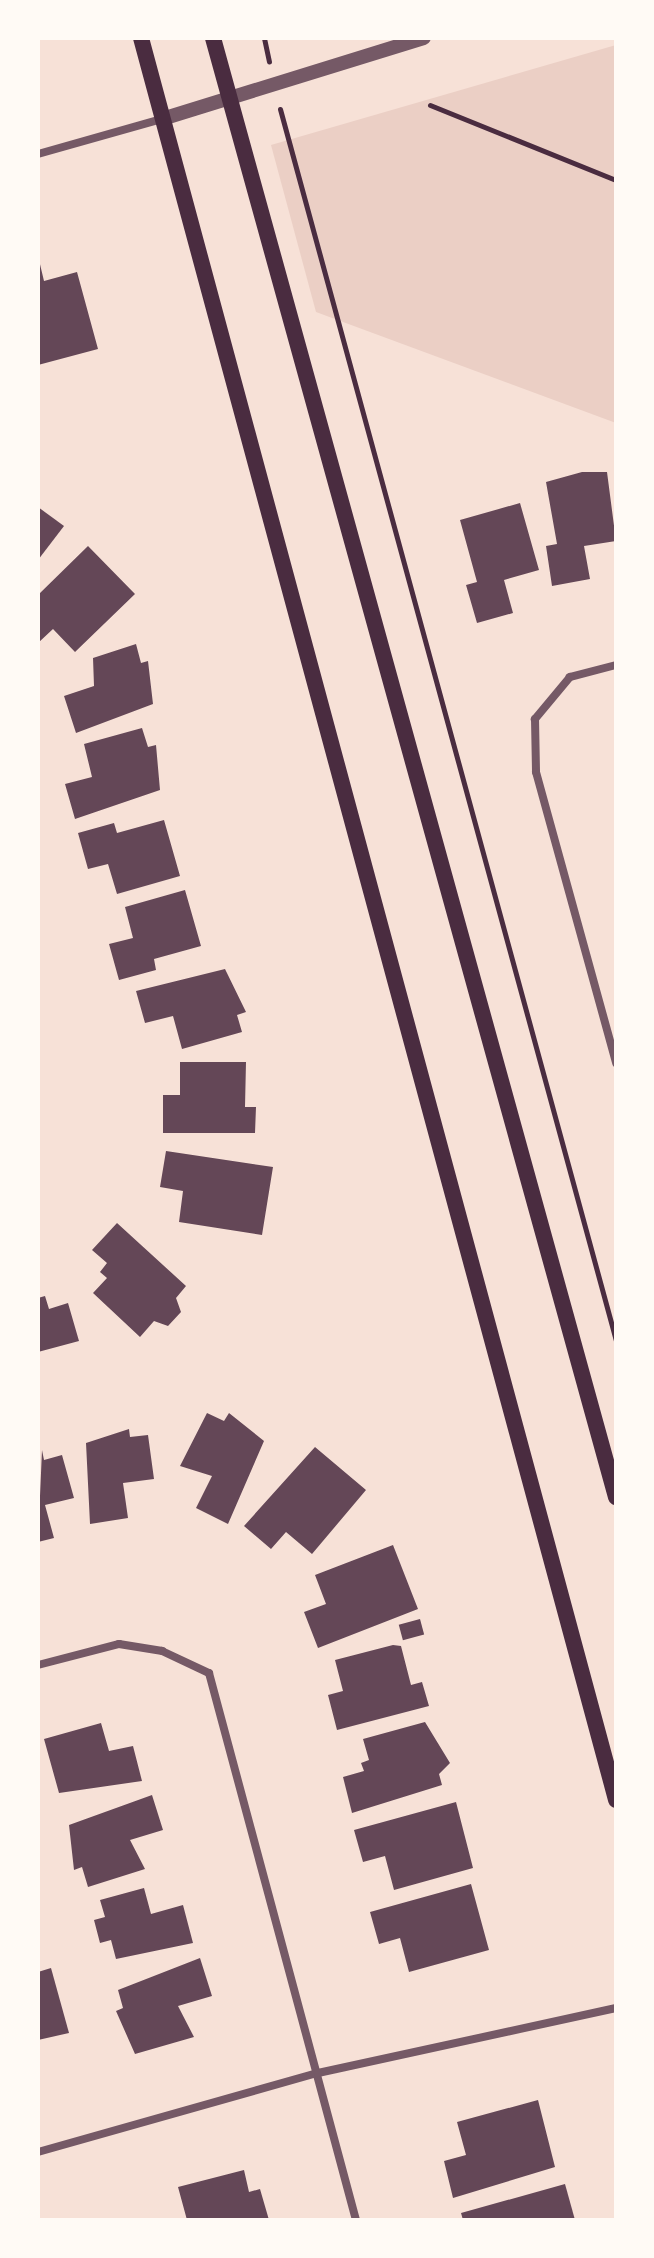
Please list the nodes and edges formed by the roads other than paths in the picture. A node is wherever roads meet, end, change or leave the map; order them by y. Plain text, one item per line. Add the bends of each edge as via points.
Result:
1 (141, 38) edge
2 (213, 38) edge
3 (424, 38) edge
4 (228, 102) junction
5 (162, 119) junction
6 (38, 154) edge
7 (616, 665) edge
8 (616, 1063) edge
9 (616, 1497) edge
10 (38, 1665) edge
11 (616, 1800) edge
12 (616, 2008) edge
13 (318, 2073) junction
14 (38, 2152) edge
15 (356, 2220) edge

1 - 5 main road
2 - 4 main road
3 - 4 street
4 - 5 street
4 - 9 main road
5 - 6 street
5 - 11 main road
7 - 8 street via 570,677 535,719 536,772
10 - 13 street via 119,1644 162,1651 209,1673
12 - 13 street
13 - 14 street
13 - 15 street

